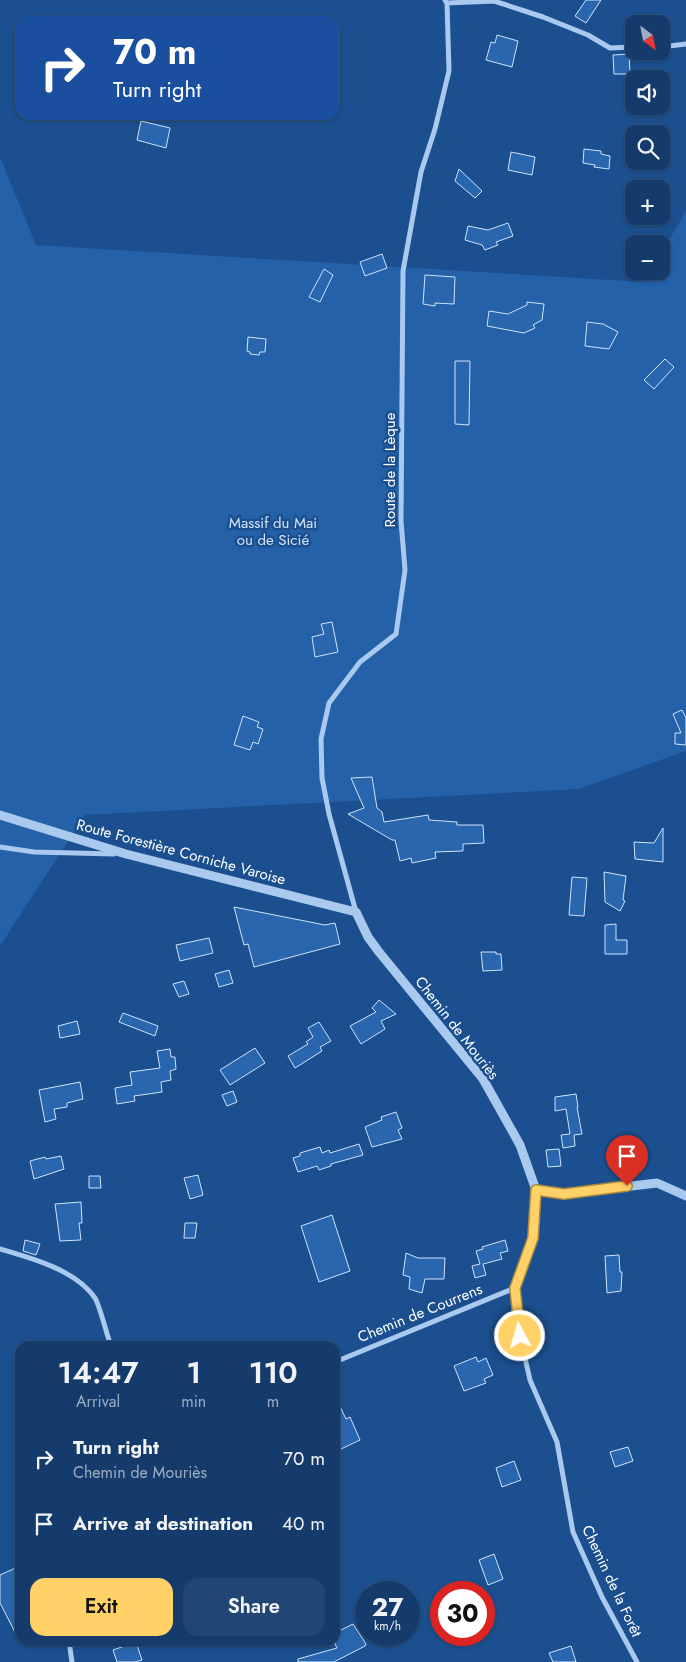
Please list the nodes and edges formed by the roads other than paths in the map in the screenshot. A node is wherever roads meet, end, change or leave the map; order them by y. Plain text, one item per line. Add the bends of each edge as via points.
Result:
1 (446, 2) edge
2 (686, 44) edge
3 (670, 46) edge
4 (625, 47) edge
5 (0, 815) edge
6 (0, 847) edge
7 (126, 854) junction
8 (356, 912) junction
9 (536, 1190) junction
10 (686, 1196) edge
11 (0, 1249) edge
12 (515, 1288) junction
13 (109, 1341) edge
14 (340, 1360) edge
15 (70, 1646) edge
16 (72, 1662) edge
17 (637, 1662) edge

1 - 4 street via 494,1 588,35 610,48
1 - 8 street, Route de la Lèque via 449,71 421,172 403,271 401,521 405,570 396,634 360,662 329,703 321,738 322,778 329,814
2 - 3 street
5 - 7 street, Route Forestière Corniche Varoise
6 - 7 street via 34,852
7 - 8 street, Route Forestière Corniche Varoise
8 - 9 street, Chemin de Mouriès via 379,952 482,1079 520,1144
9 - 10 street via 564,1194 657,1183
9 - 12 street, Chemin de la Forêt via 533,1238
11 - 13 street via 40,1260 77,1281 96,1299
12 - 14 street, Chemin de Courrens
12 - 17 street, Chemin de la Forêt via 520,1336 530,1380 557,1442 573,1532 602,1597
15 - 16 street

